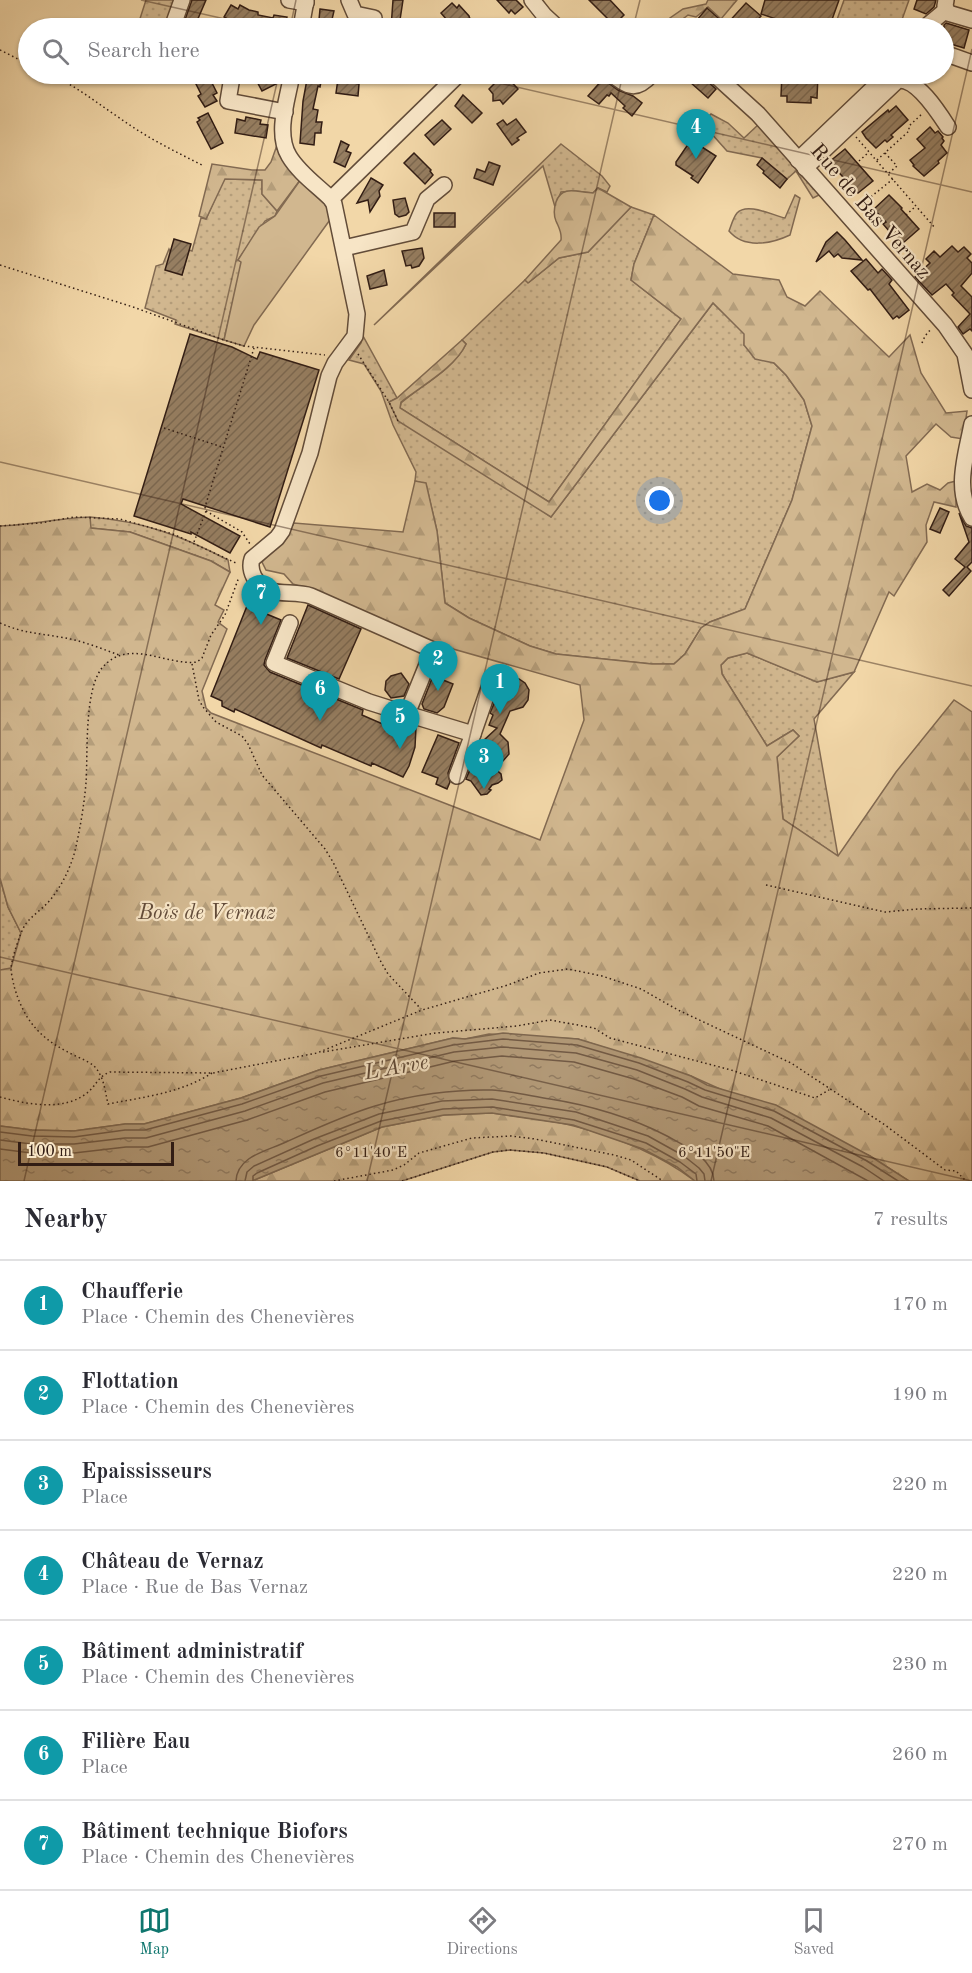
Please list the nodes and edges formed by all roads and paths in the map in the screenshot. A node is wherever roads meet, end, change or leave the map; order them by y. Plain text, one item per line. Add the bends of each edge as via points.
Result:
1 (182, 0) edge
2 (289, 0) edge
3 (349, 0) edge
4 (532, 0) edge
5 (306, 2) edge
6 (946, 5) edge
7 (176, 18) edge
8 (303, 18) edge
9 (374, 18) dead end
10 (547, 18) edge
11 (934, 18) edge
12 (972, 20) edge
13 (0, 50) edge
14 (954, 57) edge
15 (18, 59) edge
16 (972, 63) edge
17 (70, 84) edge
18 (231, 84) edge
19 (290, 84) edge
20 (449, 84) edge
21 (627, 84) edge
22 (642, 84) edge
23 (725, 84) edge
24 (878, 84) edge
25 (894, 84) edge
26 (913, 84) edge
27 (929, 102) junction
28 (285, 112) junction
29 (948, 127) dead end
30 (848, 128) junction
31 (890, 139) dead end
32 (894, 144) junction
33 (869, 152) junction
34 (885, 153) junction
35 (876, 160) junction
36 (859, 161) dead end
37 (802, 164) junction
38 (202, 165) dead end
39 (888, 174) junction
40 (892, 179) junction
41 (444, 185) dead end
42 (331, 199) junction
43 (916, 206) junction
44 (906, 215) dead end
45 (848, 216) junction
46 (935, 228) dead end
47 (344, 248) junction
48 (0, 265) edge
49 (942, 322) junction
50 (352, 342) junction
51 (922, 343) dead end
52 (255, 347) junction
53 (341, 355) junction
54 (972, 390) edge
55 (399, 422) dead end
56 (972, 424) edge
57 (164, 428) dead end
58 (222, 447) junction
59 (206, 511) junction
60 (972, 518) edge
61 (0, 526) edge
62 (194, 542) junction
63 (254, 560) junction
64 (239, 577) dead end
65 (0, 623) edge
66 (290, 623) dead end
67 (120, 656) junction
68 (192, 662) junction
69 (490, 685) dead end
70 (407, 714) junction
71 (473, 734) junction
72 (457, 776) dead end
73 (766, 885) dead end
74 (972, 908) edge
75 (422, 1010) junction
76 (317, 1053) junction
77 (213, 1073) junction
78 (101, 1076) junction
79 (830, 1090) junction
80 (0, 1097) edge
81 (334, 1181) edge
82 (402, 1181) edge
83 (640, 1181) edge
84 (663, 1181) edge
85 (966, 1181) edge

1 - 7 street
2 - 5 street
3 - 9 street via 355,14
4 - 10 street
5 - 8 street
6 - 11 street
6 - 12 street via 951,15
13 - 15 path
14 - 16 street
17 - 38 path via 158,142
18 - 28 street via 228,101
19 - 28 street
20 - 42 street
21 - 22 street
23 - 37 street, Rue de Bas Vernaz
24 - 37 street
25 - 30 street
26 - 27 street
27 - 29 street
27 - 32 path via 924,113
28 - 42 street via 283,140 289,156
30 - 33 path
30 - 37 street
31 - 32 path
32 - 34 path
33 - 35 path
33 - 36 path
34 - 35 path
34 - 39 path via 897,166
35 - 39 path
37 - 45 street, Rue de Bas Vernaz
39 - 40 path
40 - 43 path
40 - 45 path
41 - 47 street via 427,199 413,232
42 - 47 street
43 - 44 path
43 - 46 path
45 - 49 street, Rue de Bas Vernaz
47 - 50 street via 357,314
48 - 52 path
49 - 51 path via 927,332
49 - 54 street, Rue de Bas Vernaz via 965,354
50 - 53 street
50 - 55 path
52 - 53 path
52 - 58 path
53 - 63 street via 329,376 310,453 284,526
56 - 60 street via 962,485 963,500
57 - 58 path
58 - 59 path
59 - 62 path
59 - 63 path via 242,532
61 - 62 path via 74,517 104,518 130,521
62 - 63 path via 236,564
63 - 70 street via 257,581 271,592 311,596 433,650
64 - 68 path via 225,615 202,658
65 - 67 path
66 - 70 street via 274,663
67 - 68 path via 140,653
67 - 78 path via 102,668 94,685 86,783 72,861 54,894 26,924 11,969 14,987 31,1025 62,1049 93,1065
68 - 75 path via 203,707 216,722 242,736 262,775 325,849 388,974
69 - 71 street
70 - 71 street
71 - 72 street via 473,758
73 - 74 path via 885,912
75 - 76 path
75 - 79 path via 539,974 568,969 641,988 678,1010 791,1063
76 - 77 path
76 - 79 path via 436,1033 550,1020 594,1028 610,1038 731,1070 815,1098
77 - 78 path via 110,1072
77 - 78 path via 175,1090 108,1104
78 - 80 path via 87,1093 69,1102 43,1105
79 - 85 path
81 - 84 path via 393,1170 419,1154 472,1138 511,1136 631,1160
82 - 83 path via 510,1150 607,1167

